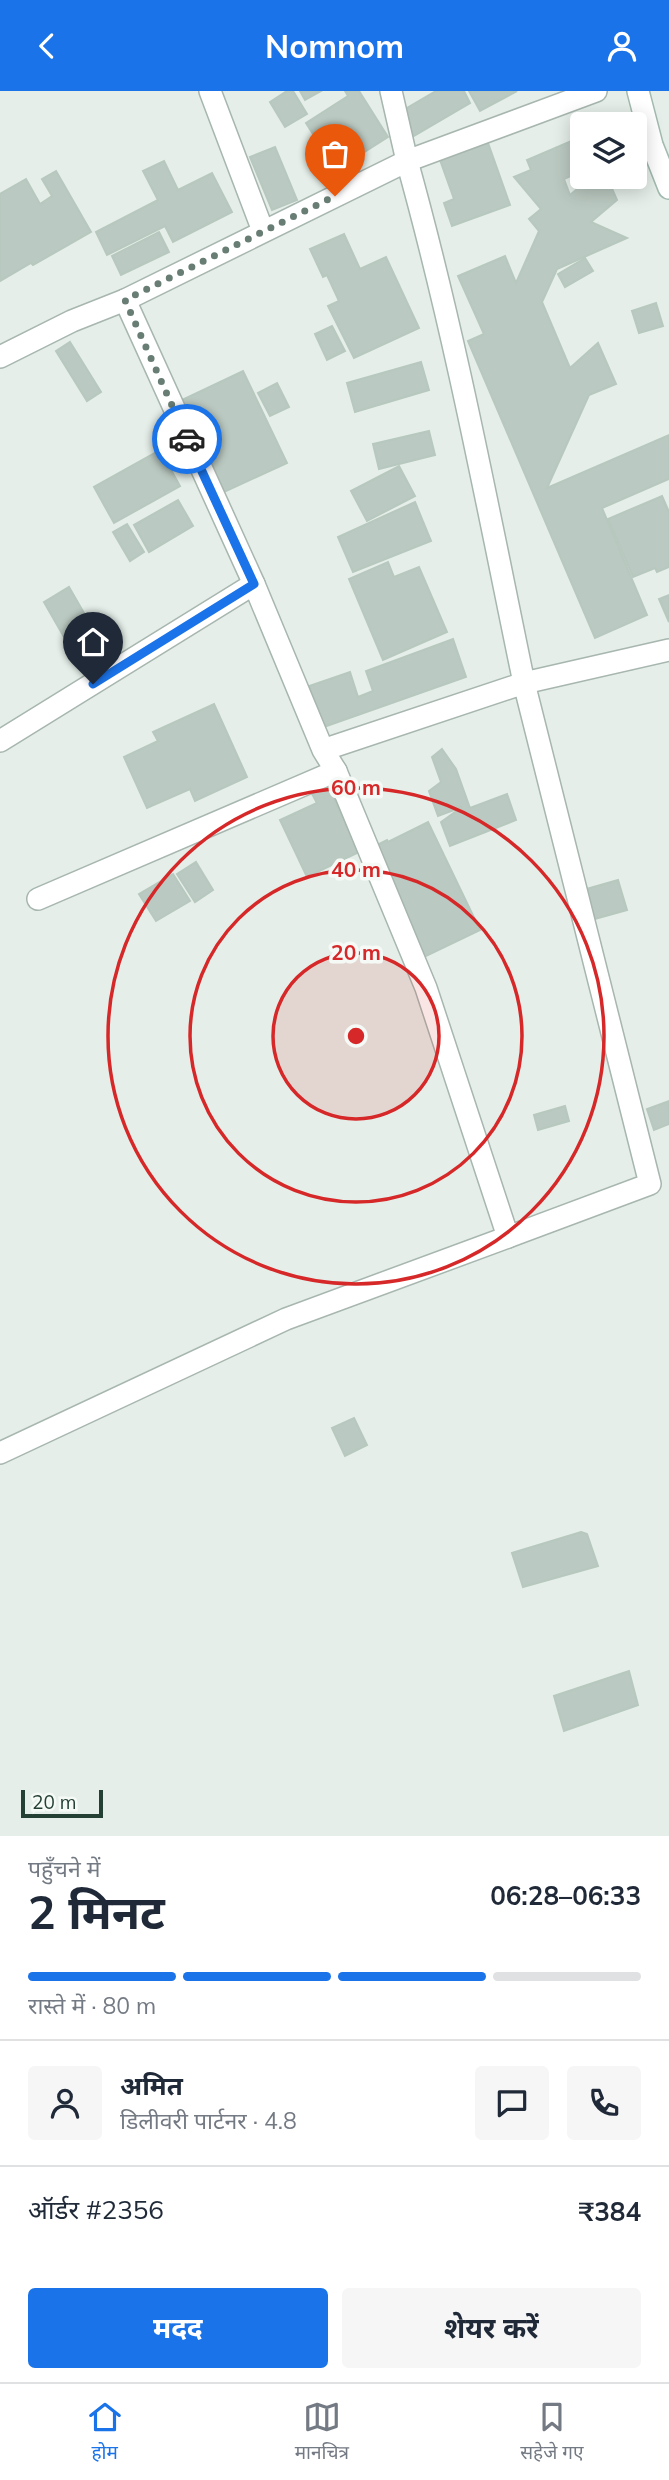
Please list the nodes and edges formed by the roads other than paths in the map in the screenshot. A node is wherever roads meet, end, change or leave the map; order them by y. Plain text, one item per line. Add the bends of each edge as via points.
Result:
1 (210, 91) edge
2 (391, 91) edge
3 (596, 91) edge
4 (638, 91) edge
5 (407, 161) junction
6 (669, 188) edge
7 (263, 231) junction
8 (125, 300) junction
9 (0, 356) edge
10 (254, 584) junction
11 (669, 650) edge
12 (524, 683) junction
13 (0, 741) edge
14 (323, 750) junction
15 (336, 771) junction
16 (38, 898) dead end
17 (509, 1237) junction
18 (0, 1453) edge

1 - 7 street
2 - 5 street
3 - 5 street
4 - 6 street
5 - 7 street
5 - 12 street via 469,416
7 - 8 street
8 - 9 street
8 - 10 street
10 - 13 street
10 - 14 street
11 - 12 street
12 - 14 street
12 - 17 street via 650,1184
14 - 15 street
15 - 16 street
15 - 17 street via 426,988
17 - 18 street via 286,1319

